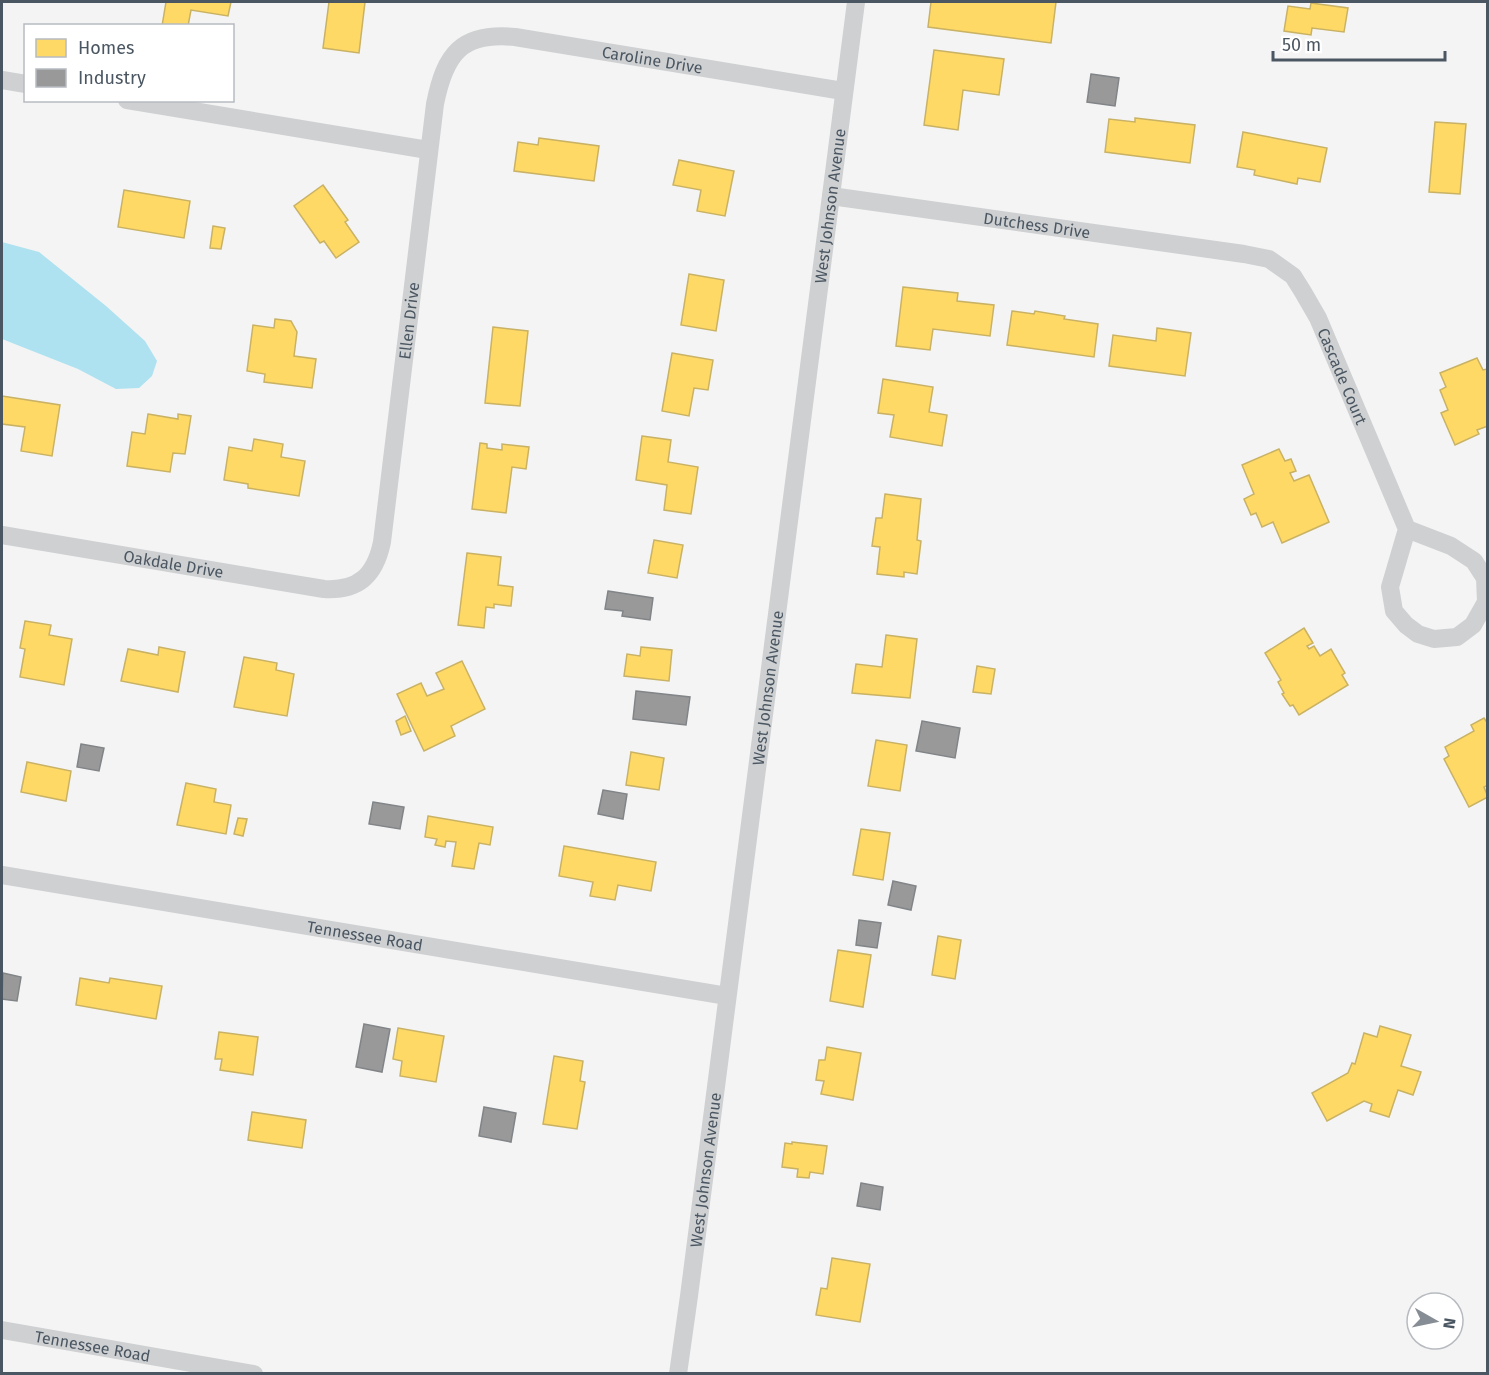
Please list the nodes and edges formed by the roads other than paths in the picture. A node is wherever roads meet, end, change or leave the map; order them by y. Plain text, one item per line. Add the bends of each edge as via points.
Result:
1 (856, 2) edge
2 (463, 46) joint
3 (2, 80) edge
4 (24, 84) edge
5 (843, 91) junction
6 (139, 102) edge
7 (428, 150) junction
8 (831, 196) junction
9 (1244, 254) joint
10 (1407, 529) junction
11 (2, 535) edge
12 (345, 589) joint
13 (2, 875) edge
14 (727, 996) junction
15 (2, 1330) edge
16 (254, 1374) edge
17 (678, 1374) edge

1 - 5 street, West Johnson Avenue
2 - 5 street, Caroline Drive via 475,38 515,37
2 - 7 street, Ellen Drive via 446,66 439,82
3 - 4 street
5 - 8 street, West Johnson Avenue
6 - 7 street
7 - 12 street, Ellen Drive via 382,542 365,578
8 - 9 street, Dutchess Drive
8 - 14 street, West Johnson Avenue
9 - 10 street, Cascade Court via 1269,259 1298,284 1318,318
10 - 10 street via 1390,587 1394,611 1418,634 1434,639 1457,637 1473,625 1486,602 1485,578 1474,561 1451,546
11 - 12 street, Oakdale Drive via 292,585
13 - 14 street, Tennessee Road
14 - 17 street, West Johnson Avenue
15 - 16 street, Tennessee Road

